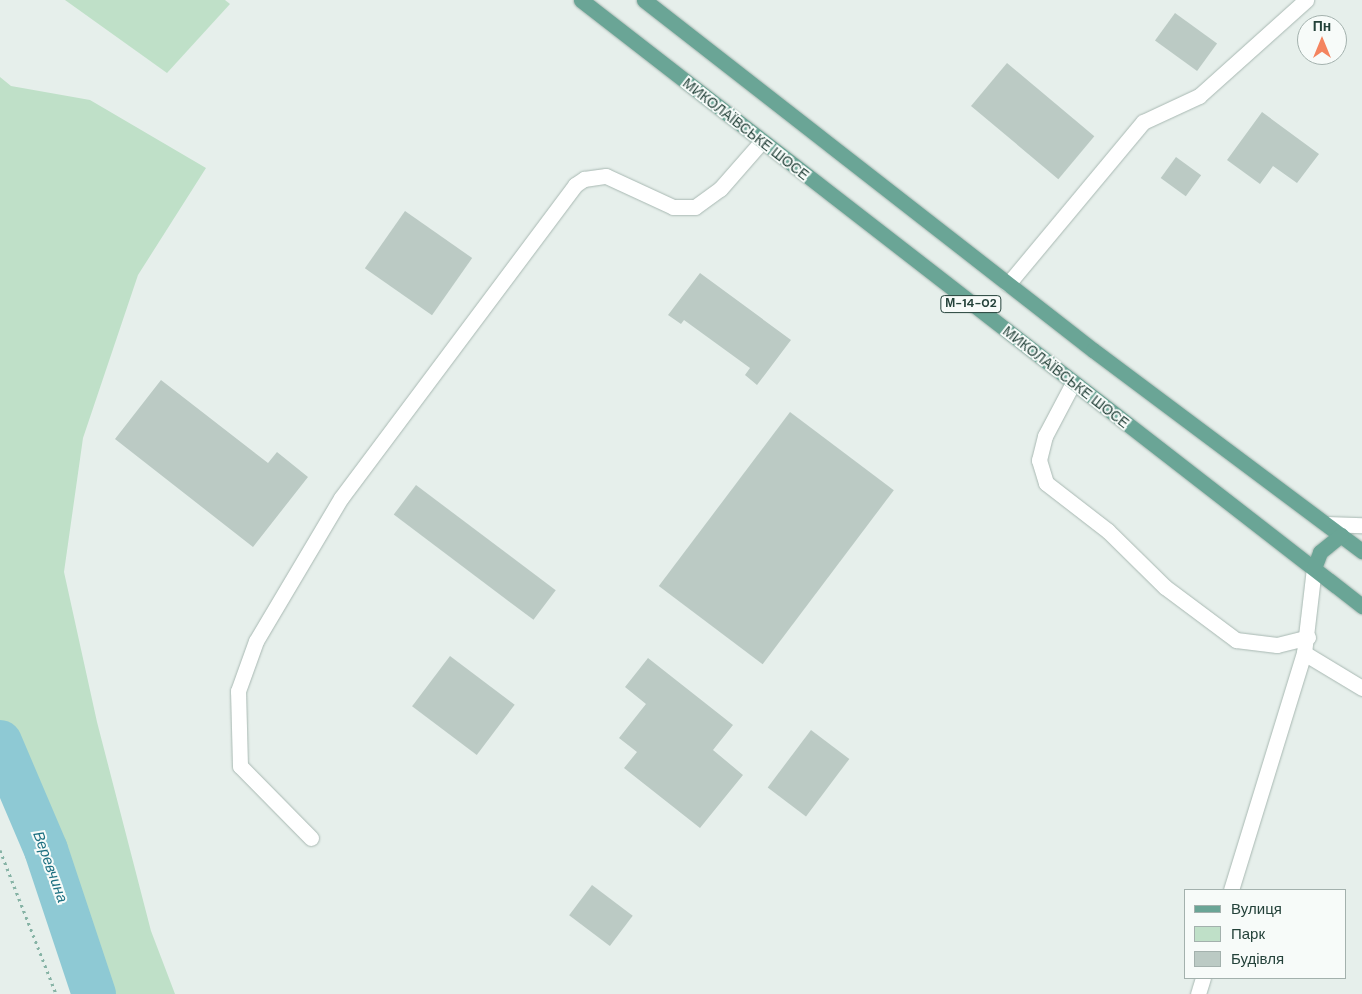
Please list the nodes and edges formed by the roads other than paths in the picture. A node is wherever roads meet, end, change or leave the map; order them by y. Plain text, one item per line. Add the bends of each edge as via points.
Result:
1 (582, 0) edge
2 (644, 0) edge
3 (1306, 0) edge
4 (762, 141) junction
5 (1008, 284) junction
6 (1073, 383) junction
7 (1326, 524) junction
8 (1362, 525) edge
9 (1340, 535) junction
10 (1362, 551) edge
11 (1314, 568) junction
12 (1362, 606) edge
13 (1308, 637) junction
14 (1304, 653) junction
15 (1362, 688) edge
16 (311, 838) dead end
17 (1231, 889) edge
18 (1203, 979) edge
19 (1198, 994) edge

1 - 4 main road, МИКОЛАЇВСЬКЕ ШОСЕ / М-14-02
2 - 5 main road, М-14-02
3 - 5 lane via 1199,96 1143,122
4 - 6 main road, МИКОЛАЇВСЬКЕ ШОСЕ / М-14-02
4 - 16 lane via 720,189 695,207 674,207 606,176 584,179 575,185 341,498 256,641 238,691 240,766
5 - 7 main road, М-14-02
6 - 11 main road, МИКОЛАЇВСЬКЕ ШОСЕ / М-14-02
6 - 13 lane via 1045,436 1039,460 1046,483 1108,532 1165,587 1236,640 1277,645
7 - 8 lane
7 - 9 main road, М-14-02
9 - 10 main road, М-14-02
9 - 11 main road via 1320,552
11 - 12 main road, МИКОЛАЇВСЬКЕ ШОСЕ / М-14-02
11 - 13 lane
13 - 14 lane
14 - 15 lane
14 - 17 lane
18 - 19 lane

